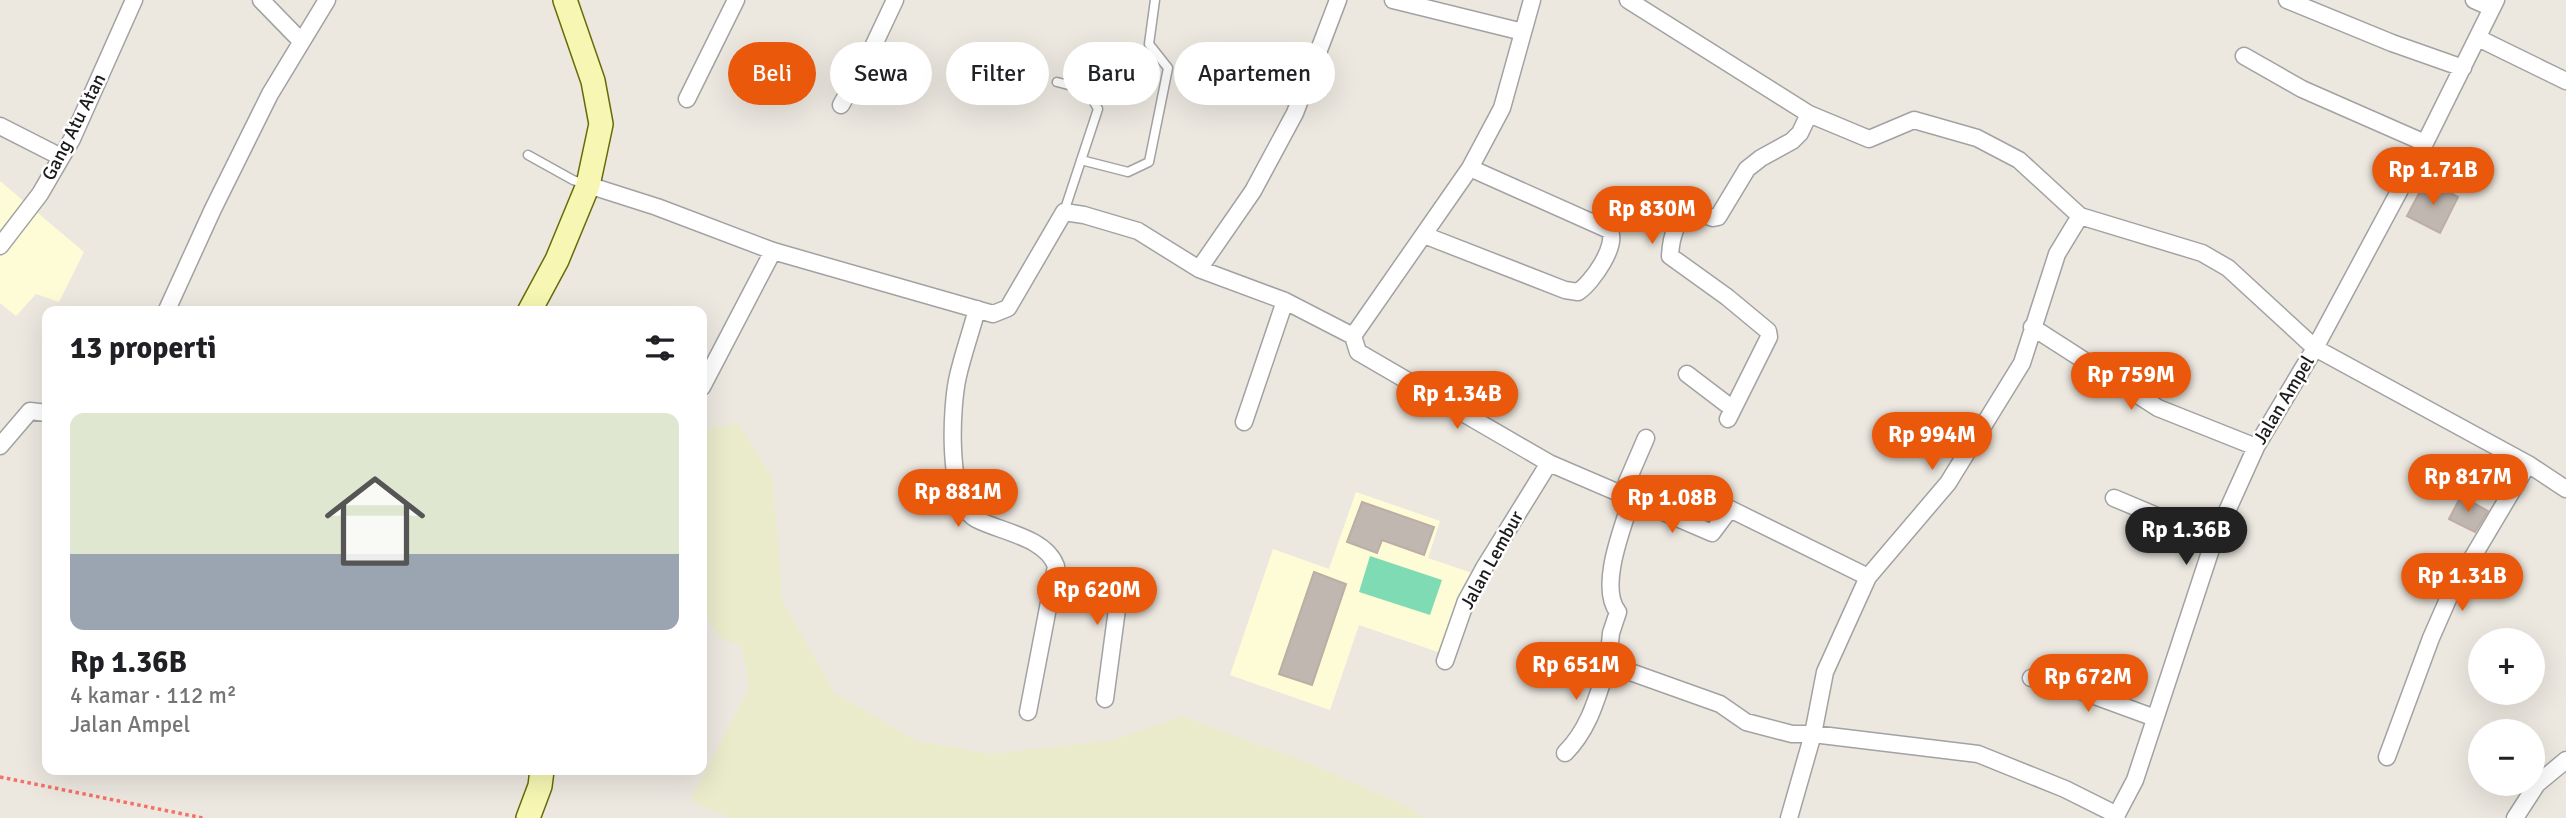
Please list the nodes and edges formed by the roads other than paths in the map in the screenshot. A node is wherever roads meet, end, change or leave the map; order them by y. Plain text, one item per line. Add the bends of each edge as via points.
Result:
1 (134, 0) edge
2 (261, 0) edge
3 (327, 0) edge
4 (565, 0) edge
5 (736, 0) edge
6 (895, 0) edge
7 (1154, 0) edge
8 (1338, 0) edge
9 (1394, 0) edge
10 (1532, 0) edge
11 (1628, 0) edge
12 (2287, 0) edge
13 (2474, 0) edge
14 (2494, 4) edge
15 (1523, 32) junction
16 (2478, 38) junction
17 (300, 40) junction
18 (875, 42) edge
19 (2244, 56) dead end
20 (2463, 68) junction
21 (2566, 81) edge
22 (1057, 82) dead end
23 (687, 99) dead end
24 (1810, 114) junction
25 (0, 126) edge
26 (2425, 143) junction
27 (528, 155) dead end
28 (61, 157) junction
29 (1081, 160) junction
30 (1470, 169) junction
31 (588, 185) junction
32 (1064, 212) junction
33 (2080, 216) junction
34 (1423, 235) junction
35 (0, 246) edge
36 (774, 251) junction
37 (1199, 269) junction
38 (1285, 301) junction
39 (169, 306) edge
40 (532, 306) edge
41 (977, 309) junction
42 (2032, 327) junction
43 (1353, 336) junction
44 (2315, 348) junction
45 (1687, 374) dead end
46 (707, 378) edge
47 (42, 412) edge
48 (1244, 422) dead end
49 (1646, 438) dead end
50 (0, 446) edge
51 (2256, 447) junction
52 (1549, 463) junction
53 (2528, 464) junction
54 (2566, 489) edge
55 (1628, 497) junction
56 (2114, 498) dead end
57 (2214, 540) junction
58 (1868, 577) junction
59 (1053, 580) junction
60 (1445, 661) dead end
61 (1608, 664) junction
62 (2031, 678) dead end
63 (1105, 699) dead end
64 (1028, 712) dead end
65 (2155, 718) junction
66 (1813, 734) junction
67 (1565, 753) dead end
68 (2387, 757) dead end
69 (2566, 760) edge
70 (541, 775) edge
71 (2116, 817) edge
72 (528, 818) edge
73 (1789, 818) edge
74 (2515, 818) edge

1 - 28 street, Gang Atu Atan
2 - 17 street
3 - 17 street
4 - 31 main road via 593,81 601,124
5 - 23 street
6 - 18 street
7 - 29 lane via 1149,44 1168,68 1149,162 1128,173
8 - 37 street via 1295,113 1253,191
9 - 15 street
10 - 15 street
11 - 24 street
12 - 20 street
13 - 14 street
14 - 16 street, Jalan Ampel
15 - 30 street via 1502,108
16 - 20 street, Jalan Ampel
16 - 21 street
17 - 39 street via 241,150
19 - 26 street via 2302,89
20 - 26 street, Jalan Ampel
22 - 29 lane via 1087,90 1098,109
24 - 33 street via 1869,139 1914,120 1977,138 2019,160
24 - 45 street via 1792,141 1747,169 1718,217 1690,210 1680,217 1670,256 1727,296 1768,331 1769,337 1730,414
25 - 28 street
26 - 44 street, Jalan Ampel
27 - 31 lane
28 - 35 street, Gang Atu Atan via 40,194
29 - 32 lane
30 - 34 street
30 - 34 street via 1609,230 1612,245 1595,273 1578,292 1565,290
31 - 36 street
31 - 40 main road
32 - 37 street via 1138,231
32 - 41 street via 1008,308 993,314
33 - 42 street via 2057,254
33 - 44 street via 2202,253 2228,268
34 - 43 street
36 - 41 street
36 - 46 street
37 - 38 street
38 - 43 street
38 - 48 street
41 - 59 street via 953,404 956,488 972,517 1041,547 1052,557 1056,566
42 - 51 street via 2158,408
42 - 58 street via 2022,363 1948,483
43 - 52 street via 1359,352
44 - 51 street, Jalan Ampel
44 - 53 street
47 - 50 street via 30,411
49 - 55 street via 1627,482
51 - 57 street, Jalan Ampel
52 - 55 street
52 - 60 street, Jalan Lembur via 1466,601
53 - 54 street
53 - 68 street via 2449,597
55 - 58 street via 1712,533 1730,509
55 - 61 street via 1610,572 1612,605 1618,612
56 - 57 street
57 - 65 street, Jalan Ampel
58 - 66 street via 1825,672
59 - 63 street via 1119,594
59 - 64 street
61 - 66 street via 1720,704 1746,722 1792,734
61 - 67 street via 1589,720
62 - 65 street via 2062,684
65 - 71 street, Jalan Ampel via 2135,780
66 - 71 street via 1978,754 2065,789
66 - 73 street
69 - 74 street via 2537,784
70 - 72 main road

